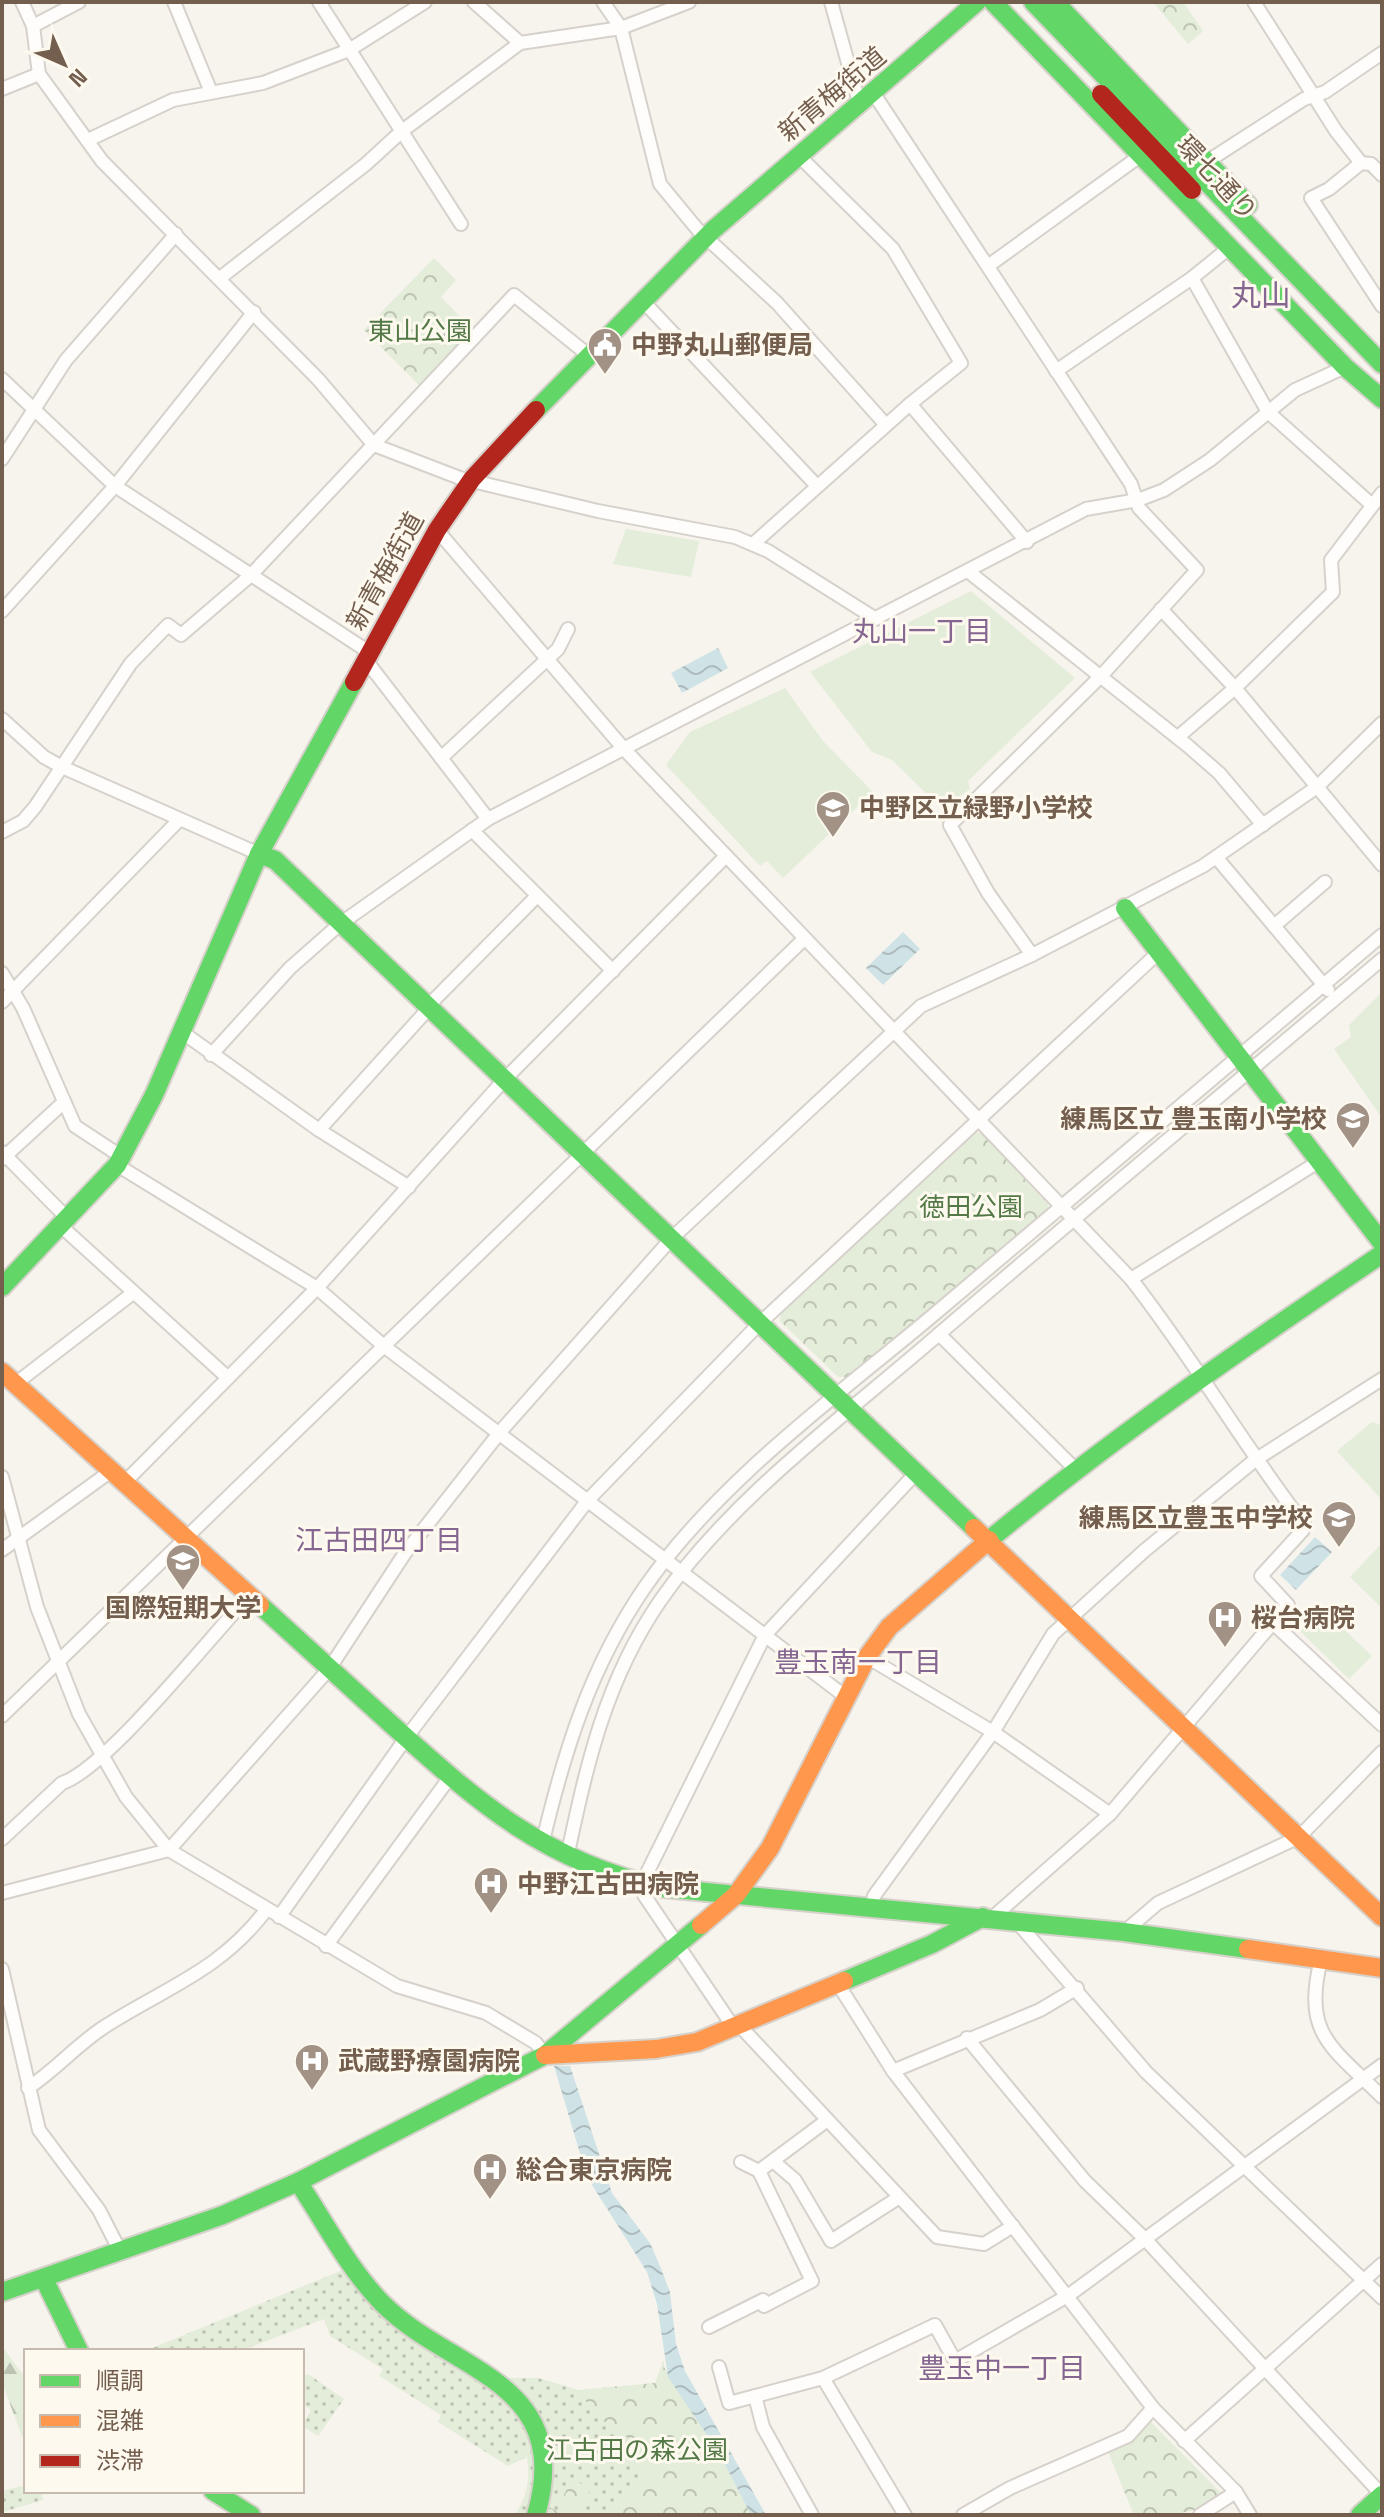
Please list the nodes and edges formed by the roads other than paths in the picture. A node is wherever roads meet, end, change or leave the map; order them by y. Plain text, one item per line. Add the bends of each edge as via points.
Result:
1 (22, 2) edge
2 (79, 2) edge
3 (174, 2) edge
4 (319, 2) edge
5 (425, 2) edge
6 (474, 2) edge
7 (603, 2) edge
8 (689, 2) edge
9 (831, 2) edge
10 (977, 2) edge
11 (993, 2) edge
12 (1012, 2) edge
13 (1033, 2) edge
14 (1055, 2) edge
15 (1254, 2) edge
16 (33, 26) junction
17 (621, 28) junction
18 (520, 43) junction
19 (349, 50) junction
20 (1382, 53) edge
21 (39, 74) junction
22 (2, 89) edge
23 (211, 92) junction
24 (1112, 93) junction
25 (1314, 97) junction
26 (867, 100) junction
27 (402, 131) junction
28 (88, 140) junction
29 (1382, 154) edge
30 (799, 156) junction
31 (1140, 156) junction
32 (1208, 161) junction
33 (1366, 163) junction
34 (1382, 175) edge
35 (461, 224) dead end
36 (176, 234) junction
37 (706, 238) junction
38 (1229, 248) junction
39 (988, 266) junction
40 (220, 278) junction
41 (1192, 278) junction
42 (642, 300) junction
43 (1382, 306) edge
44 (254, 312) junction
45 (587, 354) junction
46 (1381, 354) edge
47 (1345, 367) junction
48 (1056, 371) junction
49 (2, 379) edge
50 (1382, 392) edge
51 (1382, 399) edge
52 (910, 404) junction
53 (34, 408) junction
54 (1268, 412) junction
55 (886, 425) junction
56 (374, 445) junction
57 (2, 459) edge
58 (466, 479) junction
59 (816, 485) junction
60 (115, 486) junction
61 (1382, 493) edge
62 (1138, 500) junction
63 (1372, 505) junction
64 (437, 530) junction
65 (1027, 542) junction
66 (753, 544) junction
67 (969, 572) junction
68 (251, 575) junction
69 (1161, 609) junction
70 (2, 611) edge
71 (876, 619) junction
72 (568, 629) dead end
73 (367, 656) junction
74 (547, 660) junction
75 (1102, 675) junction
76 (1235, 688) junction
77 (2, 719) edge
78 (1382, 723) edge
79 (1178, 737) junction
80 (624, 749) junction
81 (441, 758) junction
82 (62, 767) junction
83 (1317, 787) junction
84 (488, 819) junction
85 (179, 820) junction
86 (1263, 825) junction
87 (472, 830) junction
88 (2, 832) edge
89 (259, 854) junction
90 (725, 857) junction
91 (1216, 857) junction
92 (1382, 865) edge
93 (1325, 882) dead end
94 (537, 896) junction
95 (1125, 908) junction
96 (340, 924) junction
97 (1274, 926) junction
98 (1382, 935) edge
99 (803, 940) junction
100 (1158, 953) junction
101 (1032, 955) junction
102 (1382, 959) edge
103 (613, 971) junction
104 (2, 973) edge
105 (1324, 985) junction
106 (14, 992) junction
107 (1335, 998) junction
108 (2, 1002) edge
109 (428, 1007) junction
110 (182, 1032) junction
111 (892, 1032) junction
112 (211, 1055) junction
113 (1244, 1064) junction
114 (504, 1080) junction
115 (64, 1102) junction
116 (979, 1120) junction
117 (319, 1130) junction
118 (3, 1156) edge
119 (585, 1156) junction
120 (120, 1161) junction
121 (1318, 1162) junction
122 (409, 1187) junction
123 (1061, 1207) junction
124 (1074, 1220) junction
125 (65, 1224) junction
126 (671, 1239) junction
127 (1382, 1243) edge
128 (1382, 1254) edge
129 (1131, 1279) junction
130 (2, 1287) edge
131 (317, 1288) junction
132 (133, 1293) junction
133 (760, 1323) junction
134 (939, 1334) junction
135 (385, 1347) junction
136 (1202, 1375) junction
137 (227, 1377) junction
138 (8, 1378) edge
139 (1382, 1379) edge
140 (836, 1397) junction
141 (850, 1410) junction
142 (500, 1432) junction
143 (1255, 1460) junction
144 (1075, 1469) junction
145 (916, 1473) junction
146 (2, 1477) edge
147 (117, 1477) junction
148 (588, 1500) junction
149 (187, 1539) junction
150 (16, 1540) junction
151 (987, 1540) junction
152 (2, 1550) edge
153 (665, 1560) junction
154 (681, 1572) junction
155 (249, 1596) junction
156 (1070, 1618) junction
157 (1273, 1623) junction
158 (765, 1635) junction
159 (867, 1657) junction
160 (58, 1664) junction
161 (329, 1669) junction
162 (846, 1697) junction
163 (2, 1716) edge
164 (1382, 1725) edge
165 (1185, 1727) junction
166 (993, 1732) junction
167 (406, 1738) junction
168 (1382, 1752) edge
169 (103, 1755) junction
170 (450, 1777) junction
171 (1110, 1814) junction
172 (1299, 1837) junction
173 (2, 1839) edge
174 (542, 1845) junction
175 (169, 1850) junction
176 (567, 1857) junction
177 (643, 1884) junction
178 (2, 1893) edge
179 (736, 1895) junction
180 (872, 1906) junction
181 (267, 1909) junction
182 (279, 1917) junction
183 (988, 1917) junction
184 (1382, 1917) edge
185 (1015, 1920) junction
186 (1124, 1932) junction
187 (677, 1945) junction
188 (326, 1946) junction
189 (1321, 1959) junction
190 (1382, 1968) edge
191 (2, 1969) edge
192 (838, 1984) junction
193 (1077, 1988) junction
194 (737, 2027) junction
195 (967, 2038) junction
196 (548, 2054) junction
197 (1382, 2065) edge
198 (893, 2071) junction
199 (1364, 2078) junction
200 (28, 2088) junction
201 (1382, 2097) edge
202 (826, 2121) junction
203 (773, 2161) junction
204 (741, 2162) dead end
205 (1242, 2168) junction
206 (759, 2171) junction
207 (298, 2182) junction
208 (898, 2198) junction
209 (1013, 2226) junction
210 (1145, 2239) junction
211 (121, 2253) junction
212 (1382, 2264) edge
213 (44, 2279) junction
214 (1365, 2281) junction
215 (2, 2292) edge
216 (1069, 2295) junction
217 (1382, 2298) edge
218 (709, 2327) dead end
219 (78, 2349) edge
220 (719, 2367) dead end
221 (1264, 2370) junction
222 (823, 2378) junction
223 (755, 2396) junction
224 (1153, 2408) junction
225 (1184, 2441) junction
226 (1236, 2492) junction
227 (216, 2493) edge
228 (1382, 2495) edge
229 (251, 2515) edge
230 (536, 2515) edge
231 (812, 2515) edge
232 (905, 2515) edge
233 (963, 2515) edge
234 (1200, 2515) edge
235 (1250, 2515) edge
236 (1360, 2515) edge

1 - 16 street
2 - 16 street
3 - 23 street
4 - 19 street
5 - 19 street
6 - 18 street
7 - 17 street
8 - 17 street
9 - 26 street
10 - 26 street, 新青梅街道
11 - 31 street
12 - 24 street, 環七通り
13 - 24 street, 環七通り
14 - 32 street
15 - 25 street
16 - 21 street
17 - 18 street
17 - 37 street via 660,184
18 - 27 street
19 - 23 street via 263,83
19 - 27 street
20 - 25 street
21 - 22 street
21 - 28 street
23 - 28 street via 143,112
24 - 46 street, 環七通り
24 - 50 street, 環七通り
25 - 32 street
25 - 33 street
26 - 30 street, 新青梅街道
26 - 39 street
27 - 35 street
27 - 40 street
28 - 36 street via 102,161
29 - 33 street
30 - 37 street, 新青梅街道
30 - 52 street via 893,249 961,363
31 - 38 street
31 - 39 street
32 - 46 street
33 - 34 street
33 - 43 street via 1311,198
36 - 40 street
36 - 53 street via 73,351
37 - 42 street, 新青梅街道
37 - 55 street via 777,303
38 - 41 street
38 - 47 street
39 - 48 street
40 - 44 street
41 - 48 street
41 - 54 street
42 - 45 street, 新青梅街道
42 - 59 street
44 - 56 street
44 - 60 street
45 - 56 street via 514,295
45 - 58 street, 新青梅街道
47 - 51 street
47 - 54 street via 1295,390
48 - 62 street
49 - 53 street
52 - 55 street
52 - 65 street
53 - 57 street
53 - 60 street
54 - 62 street via 1210,460
54 - 63 street
55 - 59 street
56 - 58 street
56 - 68 street
58 - 64 street, 新青梅街道
58 - 66 street
59 - 66 street
60 - 68 street
60 - 70 street
61 - 63 street
62 - 65 street via 1086,509
62 - 69 street via 1139,508 1197,570
63 - 76 street via 1331,560 1333,592
64 - 73 street, 新青梅街道
64 - 74 street
65 - 67 street
66 - 71 street
67 - 71 street
67 - 75 street
68 - 73 street
68 - 82 street via 181,635 168,625 131,663
69 - 75 street
69 - 76 street
71 - 80 street
72 - 74 street
73 - 81 street
73 - 89 street, 新青梅街道
74 - 80 street
74 - 81 street
75 - 79 street
75 - 101 street via 950,825 988,893
76 - 79 street
76 - 83 street
77 - 82 street
78 - 83 street
79 - 86 street via 1219,773
80 - 84 street
80 - 90 street
81 - 84 street
82 - 85 street
82 - 88 street via 23,821
83 - 86 street
83 - 92 street
84 - 87 street
85 - 89 street
85 - 106 street
86 - 91 street
87 - 94 street
87 - 96 street
89 - 96 street via 275,860
89 - 110 street, 新青梅街道
90 - 99 street
90 - 103 street
91 - 95 street
91 - 97 street
93 - 97 street
94 - 103 street
94 - 109 street
95 - 100 street
95 - 101 street
96 - 109 street
96 - 112 street via 290,968
97 - 105 street
98 - 105 street
99 - 111 street
99 - 119 street
100 - 113 street
100 - 116 street
101 - 111 street via 921,1006
102 - 107 street
103 - 114 street
104 - 106 street
105 - 107 street
105 - 113 street
106 - 108 street
106 - 115 street
107 - 113 street
109 - 114 street
109 - 117 street
110 - 112 street
110 - 120 street, 新青梅街道
111 - 116 street
111 - 126 street
112 - 117 street
113 - 121 street
113 - 123 street
113 - 124 street
114 - 119 street
114 - 122 street
115 - 118 street
115 - 120 street via 75,1126
116 - 123 street
116 - 133 street
117 - 122 street
118 - 125 street
119 - 126 street
119 - 135 street
120 - 125 street, 新青梅街道
120 - 131 street
121 - 127 street
121 - 129 street
122 - 131 street
123 - 124 street
123 - 140 street
124 - 129 street
124 - 134 street
125 - 130 street, 新青梅街道
125 - 132 street
126 - 133 street
126 - 142 street
128 - 136 street
129 - 136 street
131 - 135 street
131 - 137 street
132 - 137 street
132 - 138 street
133 - 140 street
133 - 148 street
134 - 141 street
134 - 144 street
135 - 142 street
135 - 149 street
136 - 143 street
136 - 144 street
137 - 147 street
138 - 147 street
139 - 143 street
140 - 141 street
140 - 153 street via 727,1492
141 - 145 street
141 - 154 street via 743,1506
142 - 148 street
142 - 161 street via 405,1553
143 - 156 street
143 - 157 street via 1304,1524 1261,1576 1288,1605
144 - 151 street
145 - 151 street
145 - 158 street
146 - 150 street
147 - 149 street
147 - 150 street
148 - 153 street
148 - 167 street
149 - 155 street
149 - 160 street
150 - 152 street
150 - 160 street
151 - 156 street
151 - 159 street via 918,1598
153 - 154 street
153 - 174 street via 607,1652 574,1721
154 - 158 street
154 - 176 street via 614,1686 593,1740
155 - 161 street
155 - 169 street
156 - 165 street
156 - 166 street via 1053,1634
157 - 164 street
157 - 165 street
158 - 162 street
158 - 177 street
159 - 162 street
159 - 166 street
160 - 163 street
160 - 169 street
161 - 167 street
161 - 175 street
162 - 179 street via 770,1848
165 - 171 street
165 - 172 street
166 - 171 street
166 - 180 street via 874,1896
167 - 170 street
167 - 182 street
168 - 172 street
169 - 173 street via 62,1783
169 - 175 street via 126,1797
170 - 174 street
170 - 188 street
171 - 183 street
172 - 184 street
172 - 186 street via 1158,1903
174 - 176 street
175 - 178 street
175 - 181 street
176 - 177 street
177 - 179 street
177 - 187 street via 644,1895
179 - 180 street
179 - 187 street
180 - 183 street
181 - 182 street
181 - 200 street via 211,1966 107,2025
182 - 188 street
183 - 185 street
183 - 192 street
185 - 186 street
185 - 193 street
186 - 189 street
187 - 194 street
187 - 196 street
188 - 196 street via 397,1986 486,2013
189 - 190 street
189 - 199 street via 1313,1991 1321,2033
191 - 200 street
192 - 194 street
192 - 198 street
193 - 195 street via 1040,2010
193 - 205 street via 1146,2072
194 - 196 street via 674,2047
194 - 202 street
195 - 198 street
195 - 210 street via 1085,2181
196 - 207 street
197 - 199 street
198 - 209 street
199 - 201 street
199 - 205 street
200 - 211 street via 39,2130 99,2210
202 - 203 street
202 - 208 street
203 - 206 street
203 - 208 street via 795,2180 831,2241
204 - 206 street
205 - 210 street
205 - 214 street
206 - 218 street via 812,2281
207 - 211 street
207 - 230 street via 383,2304 488,2371 517,2398 529,2415 542,2459
208 - 209 street via 937,2237 984,2244
209 - 216 street
210 - 216 street
210 - 221 street
211 - 213 street
212 - 214 street
213 - 215 street
213 - 219 street
214 - 217 street
214 - 221 street
216 - 222 street via 955,2361 935,2325
216 - 224 street
220 - 223 street via 729,2403
221 - 225 street
221 - 228 street
222 - 223 street
222 - 232 street
223 - 231 street via 763,2427
224 - 225 street
224 - 233 street via 1128,2436 1010,2488
225 - 226 street
226 - 234 street
226 - 235 street
227 - 229 street
228 - 236 street

